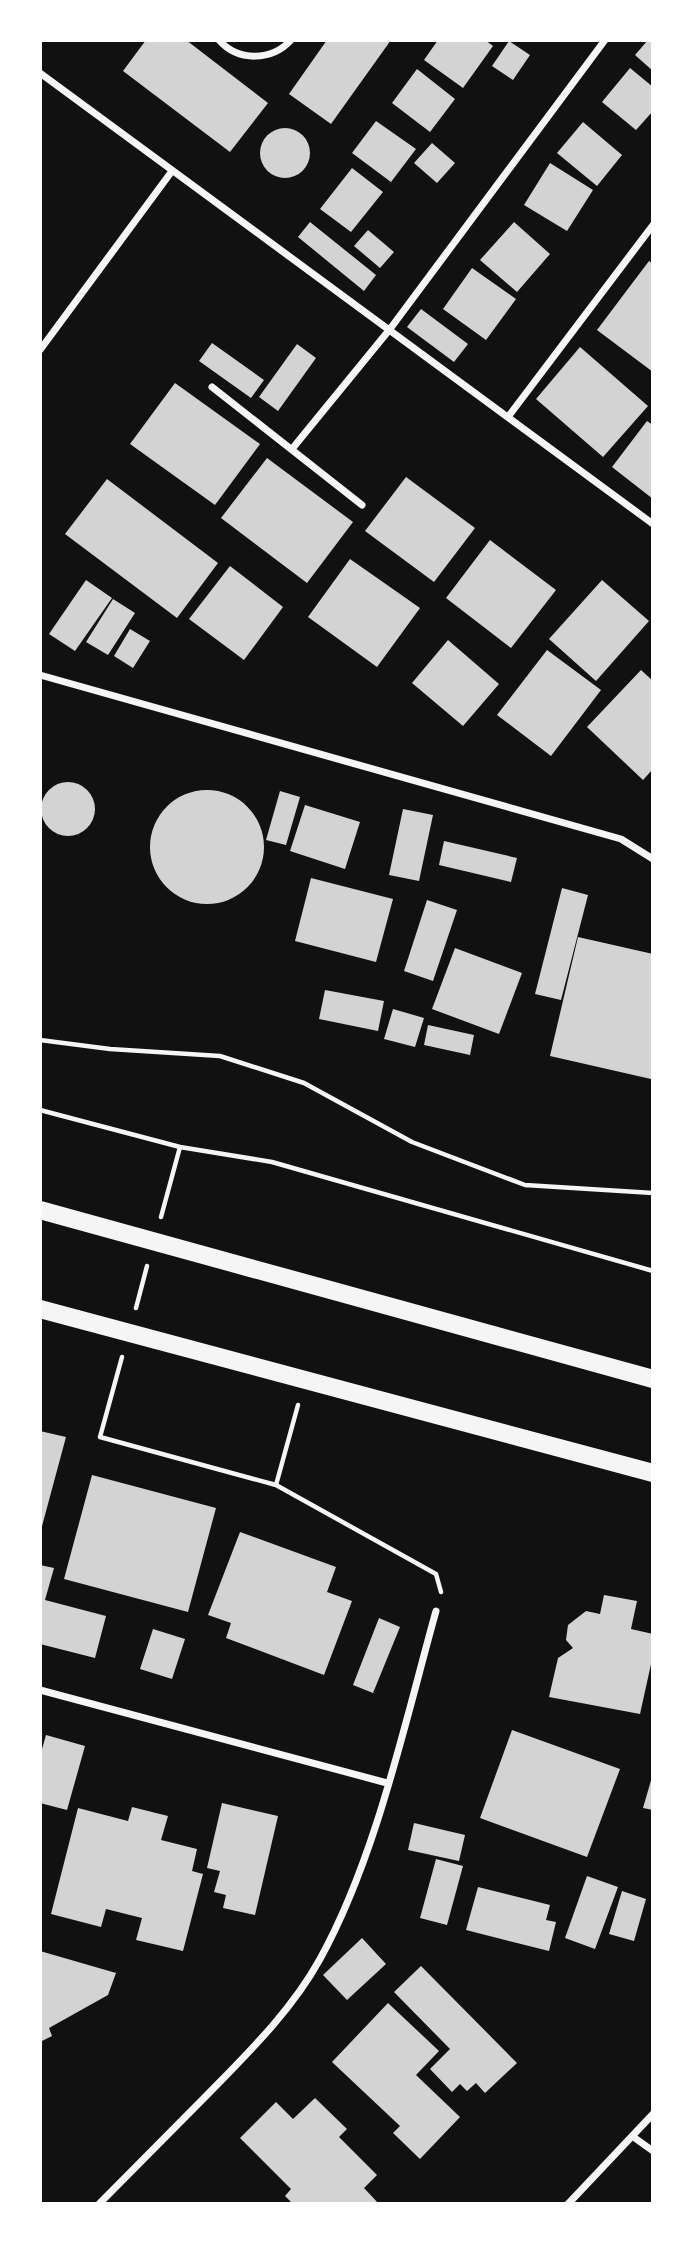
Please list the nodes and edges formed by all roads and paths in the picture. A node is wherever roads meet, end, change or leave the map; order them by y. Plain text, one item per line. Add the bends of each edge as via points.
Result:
1 (219, 40) edge
2 (291, 40) edge
3 (605, 40) edge
4 (40, 73) edge
5 (172, 171) junction
6 (653, 225) edge
7 (390, 329) junction
8 (40, 350) edge
9 (212, 387) dead end
10 (508, 417) junction
11 (292, 449) junction
12 (362, 505) dead end
13 (653, 524) edge
14 (40, 675) edge
15 (653, 859) edge
16 (40, 1040) edge
17 (40, 1110) edge
18 (180, 1147) junction
19 (653, 1193) edge
20 (40, 1210) edge
21 (158, 1226) dead end
22 (151, 1253) dead end
23 (653, 1271) edge
24 (40, 1309) edge
25 (133, 1319) dead end
26 (126, 1345) dead end
27 (305, 1380) junction
28 (653, 1380) edge
29 (653, 1473) edge
30 (276, 1485) junction
31 (436, 1611) joint
32 (40, 1690) edge
33 (387, 1783) junction
34 (653, 2114) edge
35 (632, 2136) junction
36 (653, 2151) edge
37 (99, 2204) edge
38 (568, 2204) edge

1 - 2 street via 238,54 254,57 270,54
3 - 7 street
4 - 5 street
5 - 7 street
5 - 8 street
6 - 10 street
7 - 10 street
7 - 11 street
9 - 11 street
10 - 13 street
11 - 12 street
14 - 15 street via 621,839
16 - 19 path via 220,1056 304,1083 412,1142 525,1185
17 - 18 path
18 - 21 path
18 - 23 path via 272,1162
20 - 28 main road
22 - 25 path
24 - 27 main road
26 - 30 path via 100,1437
27 - 29 main road
27 - 30 path
30 - 31 path via 436,1574 442,1595
31 - 33 street
32 - 33 street
33 - 37 street via 346,1906 319,1961 249,2052
34 - 35 street
35 - 36 street
35 - 38 street

